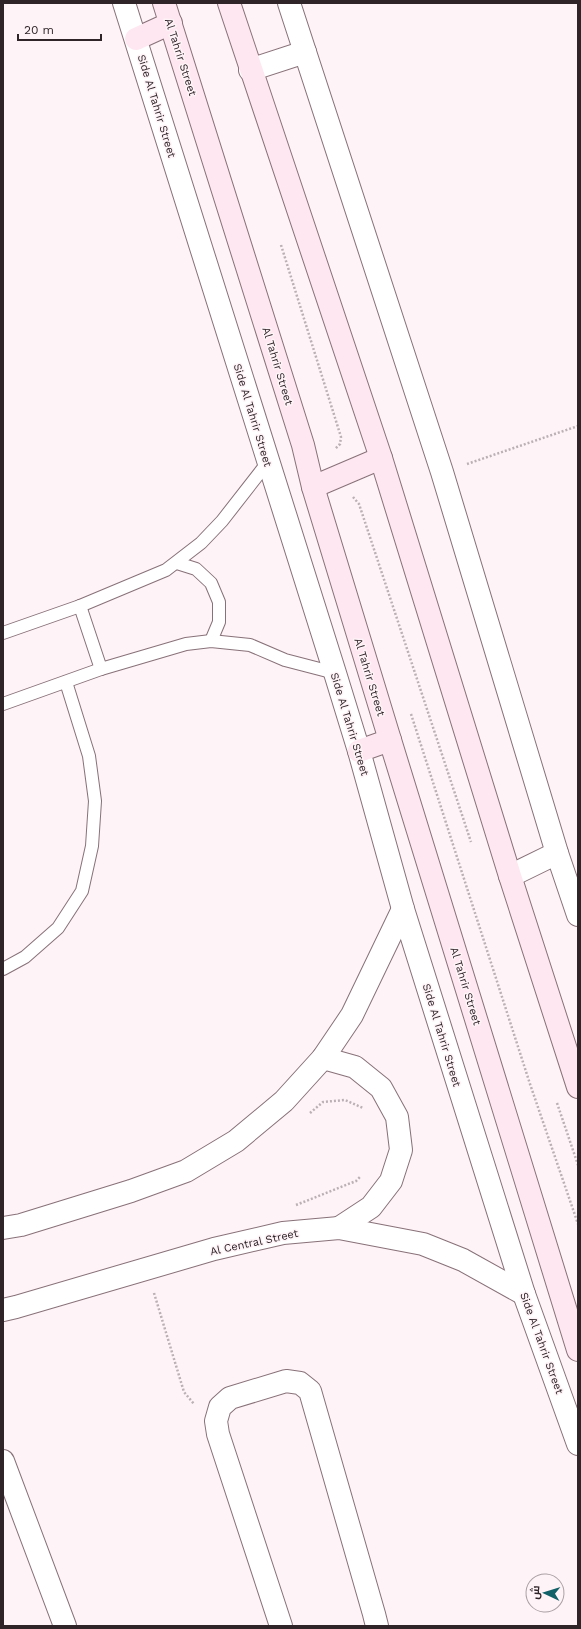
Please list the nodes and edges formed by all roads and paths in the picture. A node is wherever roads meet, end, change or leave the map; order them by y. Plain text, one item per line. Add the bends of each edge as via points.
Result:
1 (124, 3) edge
2 (164, 3) edge
3 (229, 3) edge
4 (289, 3) edge
5 (171, 24) junction
6 (136, 39) junction
7 (305, 52) junction
8 (250, 70) junction
9 (280, 243) dead end
10 (578, 426) edge
11 (328, 450) dead end
12 (381, 458) junction
13 (268, 462) junction
14 (442, 472) junction
15 (313, 487) junction
16 (348, 496) dead end
17 (177, 562) junction
18 (80, 606) junction
19 (3, 633) edge
20 (211, 641) junction
21 (101, 669) junction
22 (335, 673) junction
23 (66, 682) junction
24 (3, 704) edge
25 (410, 712) dead end
26 (390, 740) junction
27 (359, 751) junction
28 (471, 843) dead end
29 (557, 853) junction
30 (510, 876) junction
31 (402, 910) junction
32 (578, 915) edge
33 (3, 969) edge
34 (323, 1058) junction
35 (578, 1087) edge
36 (556, 1098) dead end
37 (364, 1109) dead end
38 (306, 1116) dead end
39 (578, 1165) edge
40 (361, 1176) dead end
41 (289, 1208) dead end
42 (578, 1224) edge
43 (3, 1228) edge
44 (339, 1228) junction
45 (147, 1269) junction
46 (524, 1294) junction
47 (3, 1310) edge
48 (578, 1350) edge
49 (216, 1421) junction
50 (578, 1444) edge
51 (3, 1461) edge
52 (64, 1626) edge
53 (281, 1626) edge
54 (377, 1626) edge

1 - 6 street, Side Al Tahrir Street
2 - 5 street, Al Tahrir Street
3 - 8 street
4 - 7 street
5 - 6 street
5 - 15 street, Al Tahrir Street via 300,437
6 - 13 street, Side Al Tahrir Street
7 - 8 street
7 - 14 street
8 - 12 street
9 - 11 path via 341,437 340,444
10 - 14 path
12 - 15 street
12 - 30 street
13 - 17 lane via 222,521 201,543
13 - 22 street, Side Al Tahrir Street
14 - 29 street
15 - 26 street, Al Tahrir Street
16 - 28 path via 355,498 359,504
17 - 18 lane via 166,570
17 - 20 lane via 196,570 211,583 219,602 219,622
18 - 19 lane
18 - 21 lane
20 - 21 lane via 186,644
20 - 22 lane via 250,645 285,660
21 - 23 lane
22 - 27 street, Side Al Tahrir Street
23 - 24 lane
23 - 33 lane via 89,756 95,801 92,846 82,891 58,928 25,957
25 - 42 path
26 - 27 street
26 - 48 street, Al Tahrir Street
27 - 31 street, Side Al Tahrir Street
29 - 30 street
29 - 32 street
30 - 35 street
31 - 34 street via 352,1015
31 - 46 street, Side Al Tahrir Street
34 - 43 street via 284,1101 236,1141 186,1171 21,1226
34 - 44 street via 355,1067 381,1088 397,1117 401,1150 387,1187 371,1207
36 - 39 path
37 - 38 path via 345,1100 323,1102
40 - 41 path
44 - 45 street, Al Central Street via 283,1233 214,1249
44 - 46 street, Al Central Street via 423,1244 463,1260
45 - 47 street, Al Central Street
45 - 49 path via 184,1392 198,1408
46 - 50 street, Side Al Tahrir Street
49 - 53 street via 218,1434
49 - 54 street via 220,1407 230,1398 286,1381 300,1382 310,1391
51 - 52 street

